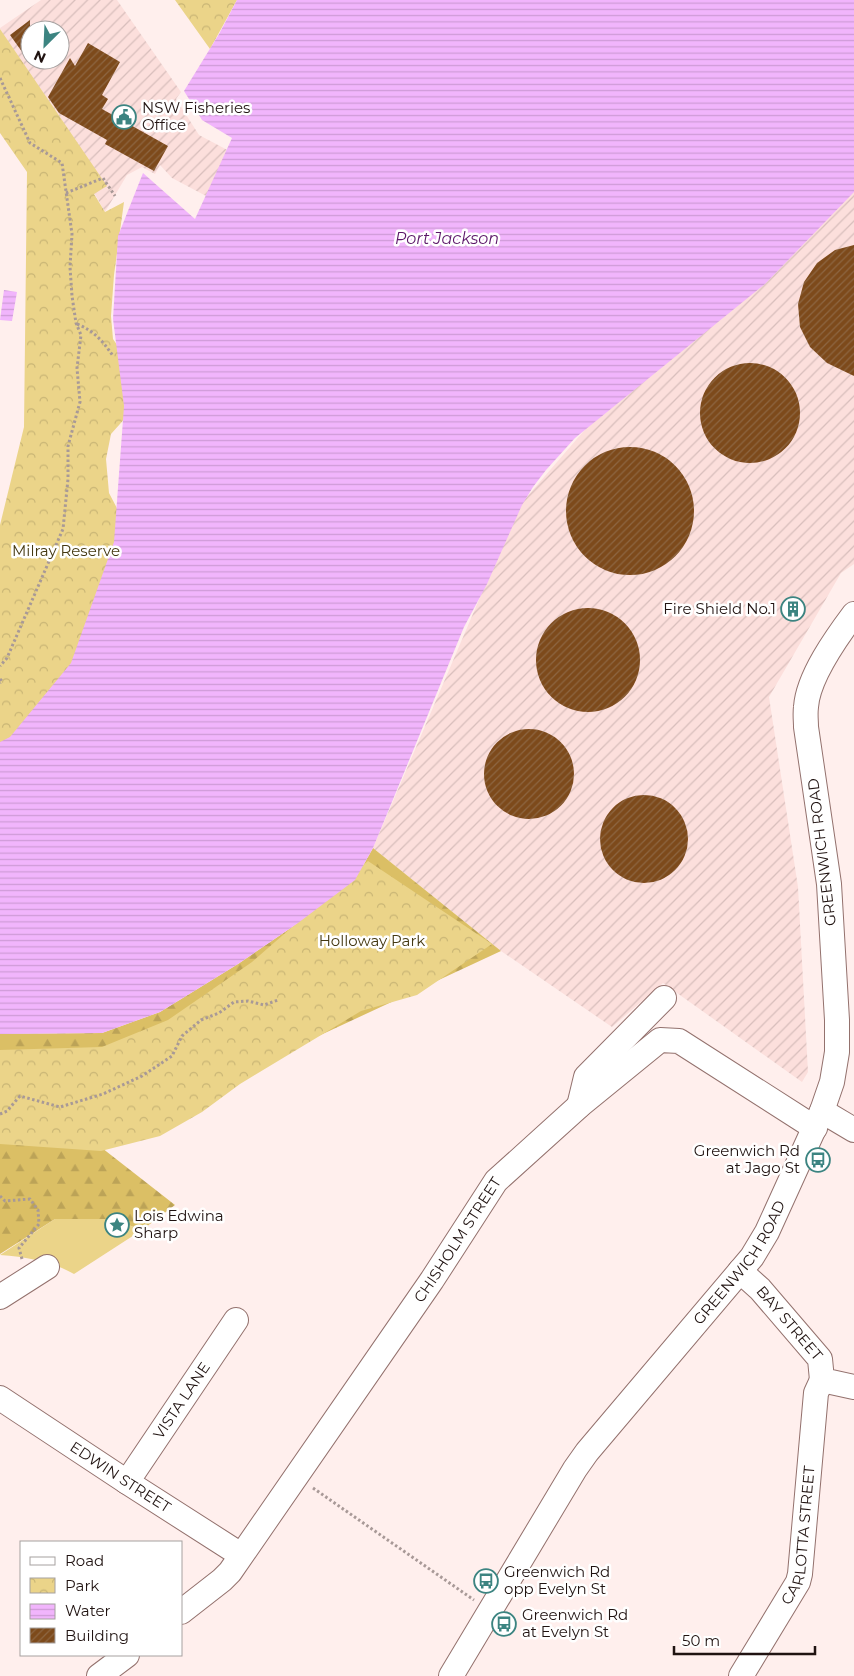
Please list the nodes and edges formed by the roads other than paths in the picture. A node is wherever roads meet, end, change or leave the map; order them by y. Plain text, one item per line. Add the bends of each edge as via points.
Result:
1 (854, 614) edge
2 (664, 998) dead end
3 (579, 1106) junction
4 (819, 1119) junction
5 (854, 1130) edge
6 (47, 1267) road end
7 (740, 1271) junction
8 (0, 1297) edge
9 (236, 1320) dead end
10 (822, 1380) junction
11 (854, 1387) edge
12 (0, 1398) edge
13 (127, 1482) junction
14 (241, 1555) junction
15 (182, 1611) edge
16 (126, 1656) edge
17 (100, 1676) edge
18 (451, 1676) edge
19 (741, 1676) edge

1 - 4 street, GREENWICH ROAD via 821,666 806,706 806,727 829,884 837,1020 837,1052 832,1082
2 - 3 street via 586,1077
3 - 4 street, CHISHOLM STREET via 660,1040 679,1041
3 - 14 street, CHISHOLM STREET via 496,1181 432,1280
4 - 5 street, CHISHOLM STREET
4 - 7 street, GREENWICH ROAD via 767,1232
6 - 8 street
7 - 10 street, BAY STREET via 760,1289 820,1359
7 - 18 street, GREENWICH ROAD via 587,1452
9 - 13 street, VISTA LANE
10 - 11 street, BAY STREET
10 - 19 street, CARLOTTA STREET via 816,1393 798,1582
12 - 13 street, EDWIN STREET
13 - 14 street, EDWIN STREET
14 - 15 street, CHISHOLM STREET via 222,1580
16 - 17 street

